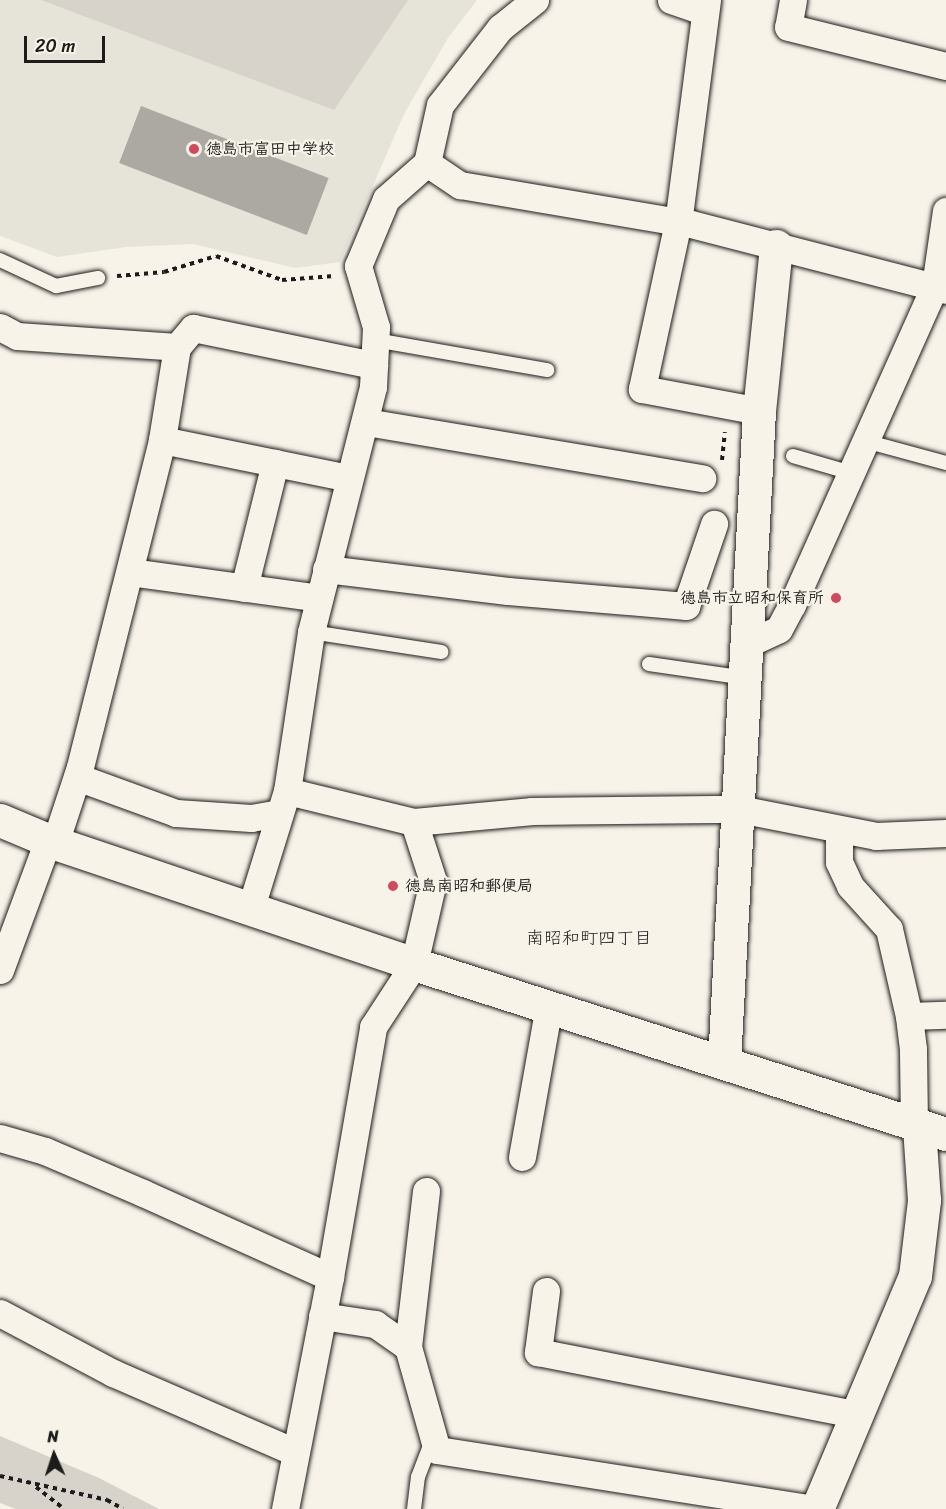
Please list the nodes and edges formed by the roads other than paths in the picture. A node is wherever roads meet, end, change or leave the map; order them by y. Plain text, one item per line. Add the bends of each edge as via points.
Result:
1 (536, 0) edge
2 (671, 0) edge
3 (793, 0) edge
4 (706, 6) edge
5 (946, 66) edge
6 (427, 163) junction
7 (946, 211) edge
8 (678, 222) junction
9 (776, 246) junction
10 (0, 260) edge
11 (98, 278) road end
12 (940, 288) edge
13 (0, 327) edge
14 (177, 347) junction
15 (375, 353) junction
16 (547, 370) dead end
17 (759, 411) junction
18 (366, 422) junction
19 (162, 440) junction
20 (865, 441) junction
21 (793, 456) dead end
22 (275, 463) junction
23 (946, 463) edge
24 (851, 473) junction
25 (348, 478) junction
26 (702, 478) dead end
27 (714, 524) dead end
28 (326, 568) junction
29 (130, 572) junction
30 (244, 588) junction
31 (319, 598) junction
32 (311, 632) junction
33 (747, 644) junction
34 (441, 652) dead end
35 (650, 664) dead end
36 (746, 678) junction
37 (77, 777) junction
38 (284, 802) junction
39 (739, 809) junction
40 (0, 820) edge
41 (414, 822) junction
42 (838, 831) junction
43 (946, 833) edge
44 (52, 842) junction
45 (251, 907) junction
46 (414, 964) junction
47 (0, 970) edge
48 (549, 1006) junction
49 (946, 1015) edge
50 (909, 1016) junction
51 (724, 1062) junction
52 (926, 1128) edge
53 (0, 1138) edge
54 (522, 1157) dead end
55 (426, 1191) dead end
56 (330, 1277) junction
57 (546, 1291) dead end
58 (0, 1313) edge
59 (322, 1316) junction
60 (408, 1347) junction
61 (855, 1414) junction
62 (433, 1439) junction
63 (295, 1452) junction
64 (676, 1498) edge
65 (285, 1509) edge
66 (414, 1509) edge
67 (812, 1509) edge
68 (817, 1509) edge

1 - 6 street via 500,28 440,105
2 - 4 street
3 - 5 street via 788,27
4 - 8 street
6 - 8 street via 460,185
6 - 15 street via 386,200 358,266 376,327
7 - 12 street
8 - 9 street
8 - 17 street via 642,389
9 - 12 street
9 - 17 street
10 - 11 lane via 56,286
12 - 20 street
13 - 14 street via 17,336
14 - 15 street via 193,328
14 - 19 street
15 - 16 lane
15 - 18 street
17 - 33 street
18 - 25 street
18 - 26 street
19 - 22 street
19 - 29 street
20 - 23 lane
20 - 24 street
21 - 24 lane
22 - 25 street
22 - 30 street
24 - 33 street via 779,628
25 - 28 street
27 - 28 street via 686,606 508,591
28 - 31 street
29 - 30 street
29 - 37 street
30 - 31 street
31 - 32 street
32 - 34 lane
32 - 38 street
33 - 36 street
35 - 36 lane
36 - 39 street
37 - 38 street via 176,813 251,818
37 - 44 street
38 - 41 street
38 - 45 street
39 - 41 street via 532,811
39 - 42 street via 794,817
39 - 51 street
40 - 44 street
41 - 46 street via 433,881
42 - 43 street via 876,836
42 - 50 street via 839,862 850,886 889,928
44 - 45 street
44 - 47 street
45 - 46 street
46 - 48 street
46 - 56 street via 373,1027
48 - 51 street
48 - 54 street
49 - 50 street
50 - 52 street
51 - 52 street
52 - 61 street via 924,1200 915,1276
53 - 56 street via 45,1152 143,1193
55 - 60 street
56 - 59 street
57 - 61 street via 537,1352
58 - 63 street via 113,1373
59 - 60 street via 375,1324
59 - 63 street
60 - 62 street
61 - 68 street
62 - 64 street via 437,1450
62 - 66 lane via 418,1477
63 - 65 street
64 - 67 street

